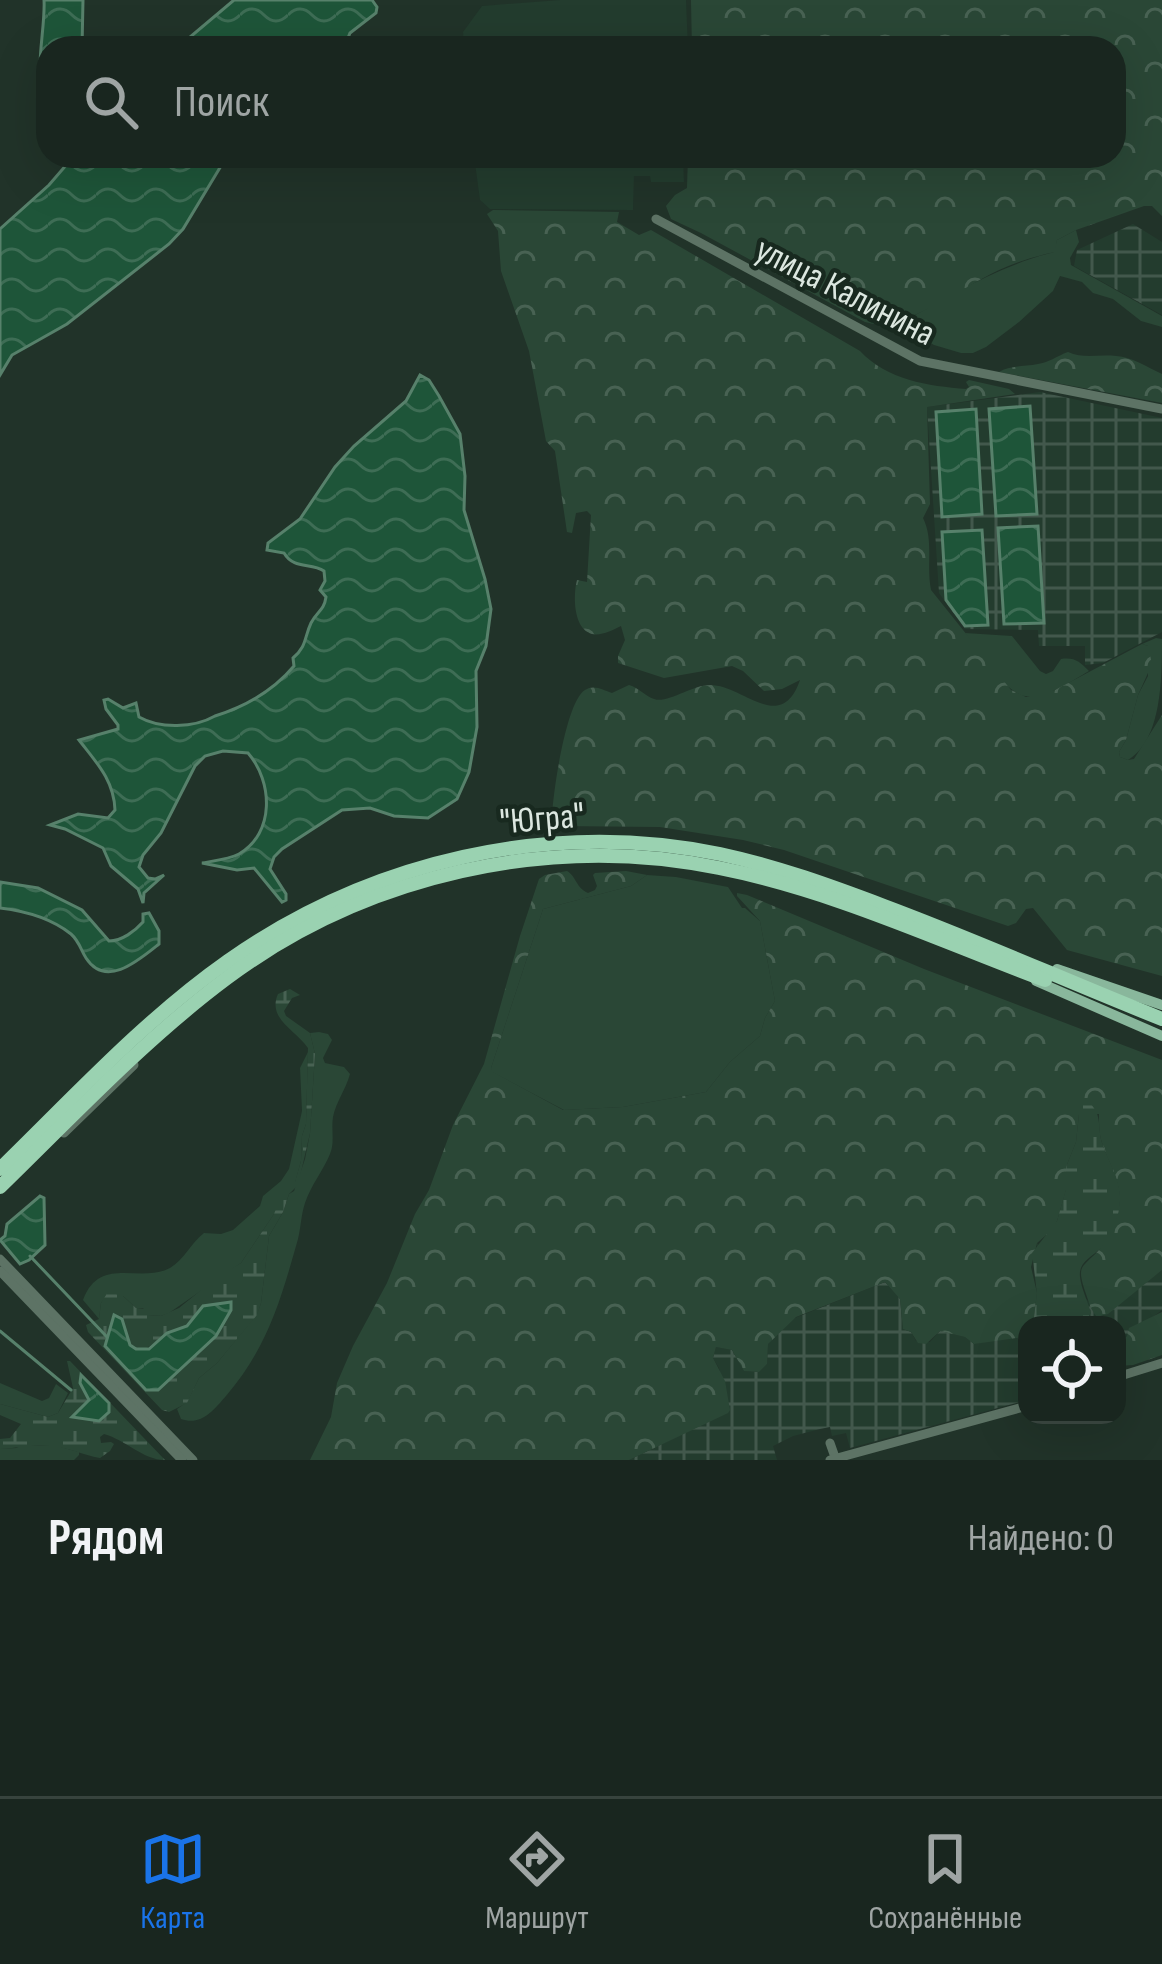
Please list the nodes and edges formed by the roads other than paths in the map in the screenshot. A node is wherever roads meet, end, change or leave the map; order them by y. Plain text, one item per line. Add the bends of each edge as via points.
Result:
1 (656, 219) dead end
2 (1162, 409) edge
3 (953, 939) junction
4 (1162, 1005) edge
5 (1162, 1022) edge
6 (1162, 1036) edge
7 (0, 1169) edge
8 (0, 1191) edge
9 (0, 1258) edge
10 (0, 1271) edge
11 (1162, 1363) edge
12 (1126, 1374) edge
13 (1018, 1408) edge
14 (830, 1443) dead end
15 (834, 1459) edge
16 (182, 1460) edge
17 (193, 1460) edge

1 - 2 street, улица Калинина via 920,362
3 - 4 main road
3 - 5 highway, "Югра"
3 - 6 main road
3 - 7 highway, "Югра" via 806,878 692,849 565,843 457,858 337,899 254,944 147,1027
3 - 8 highway, "Югра" via 717,867 631,856 533,858 439,877 327,919 232,974
9 - 17 street
10 - 16 street
11 - 12 street
13 - 15 street
14 - 15 street

